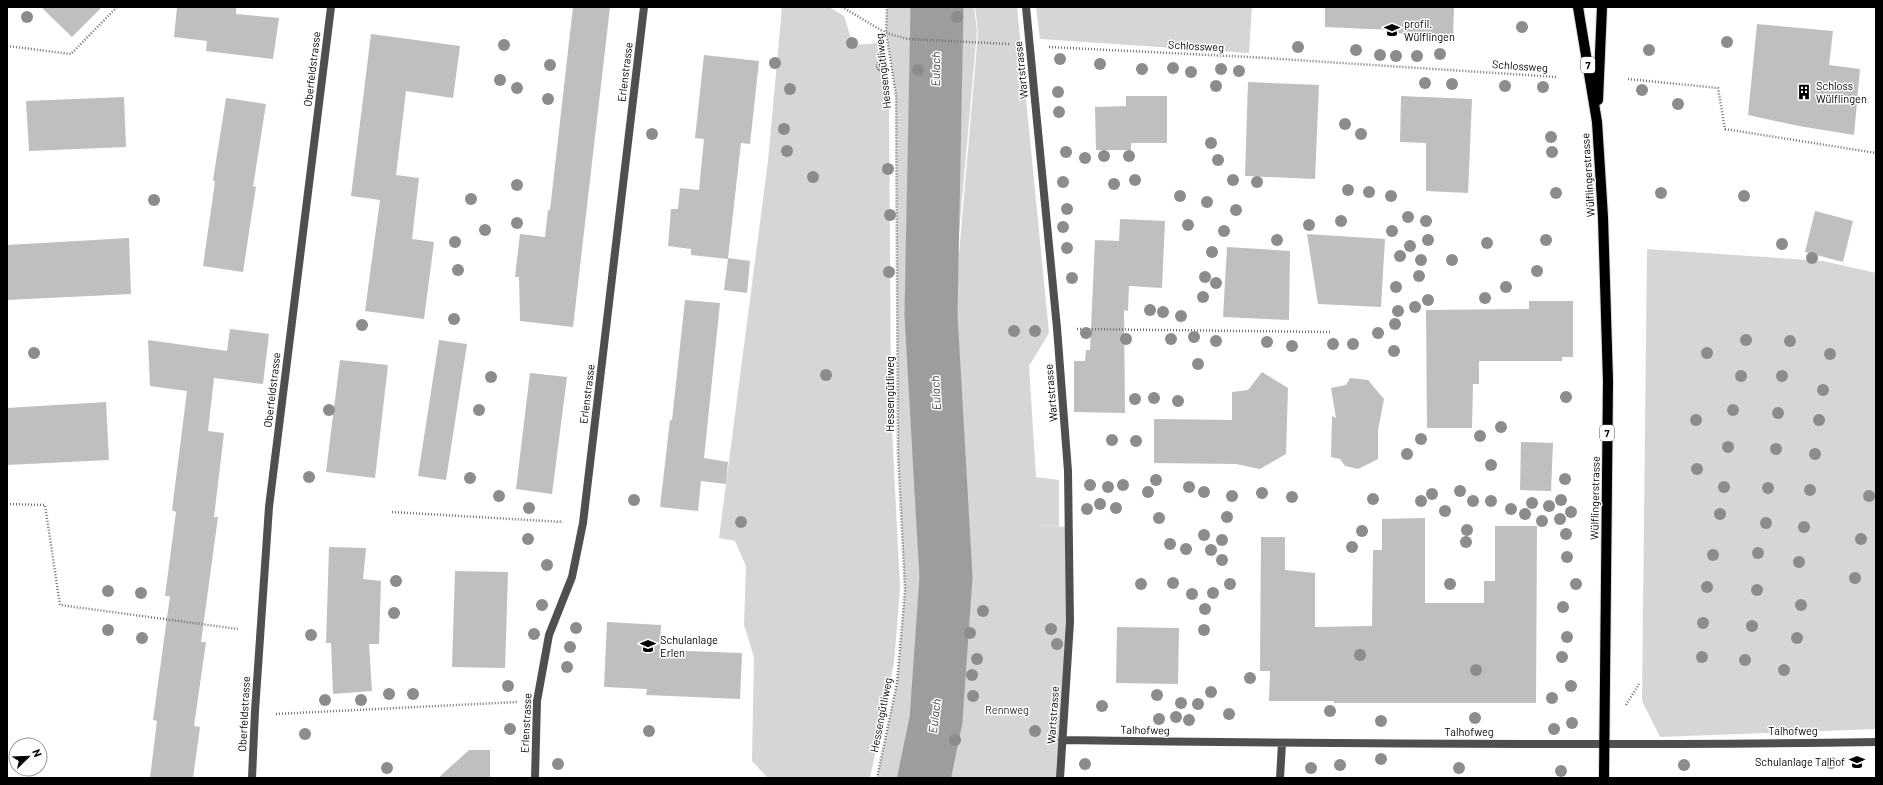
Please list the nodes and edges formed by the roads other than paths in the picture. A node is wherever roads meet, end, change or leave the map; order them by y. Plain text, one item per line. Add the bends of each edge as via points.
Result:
1 (331, 7) edge
2 (644, 7) edge
3 (1026, 7) edge
4 (1578, 7) edge
5 (1602, 7) edge
6 (1597, 122) junction
7 (1062, 740) junction
8 (1876, 742) edge
9 (1282, 743) junction
10 (1604, 744) junction
11 (252, 778) edge
12 (535, 778) edge
13 (1060, 778) edge
14 (1280, 778) edge
15 (1604, 778) edge

1 - 11 street, Oberfeldstrasse via 269,507
2 - 12 street, Erlenstrasse via 583,523 572,577 549,635 537,701
3 - 7 street, Wartstrasse via 1069,478 1070,622
4 - 6 main road, Wülflingerstrasse / 7
5 - 6 main road, Wülflingerstrasse / 7
6 - 10 main road, Wülflingerstrasse / 7 via 1608,381
7 - 9 street, Talhofweg
7 - 13 street, Wartstrasse
8 - 10 street, Talhofweg
9 - 10 street, Talhofweg
9 - 14 street
10 - 15 main road, Wülflingerstrasse / 7

